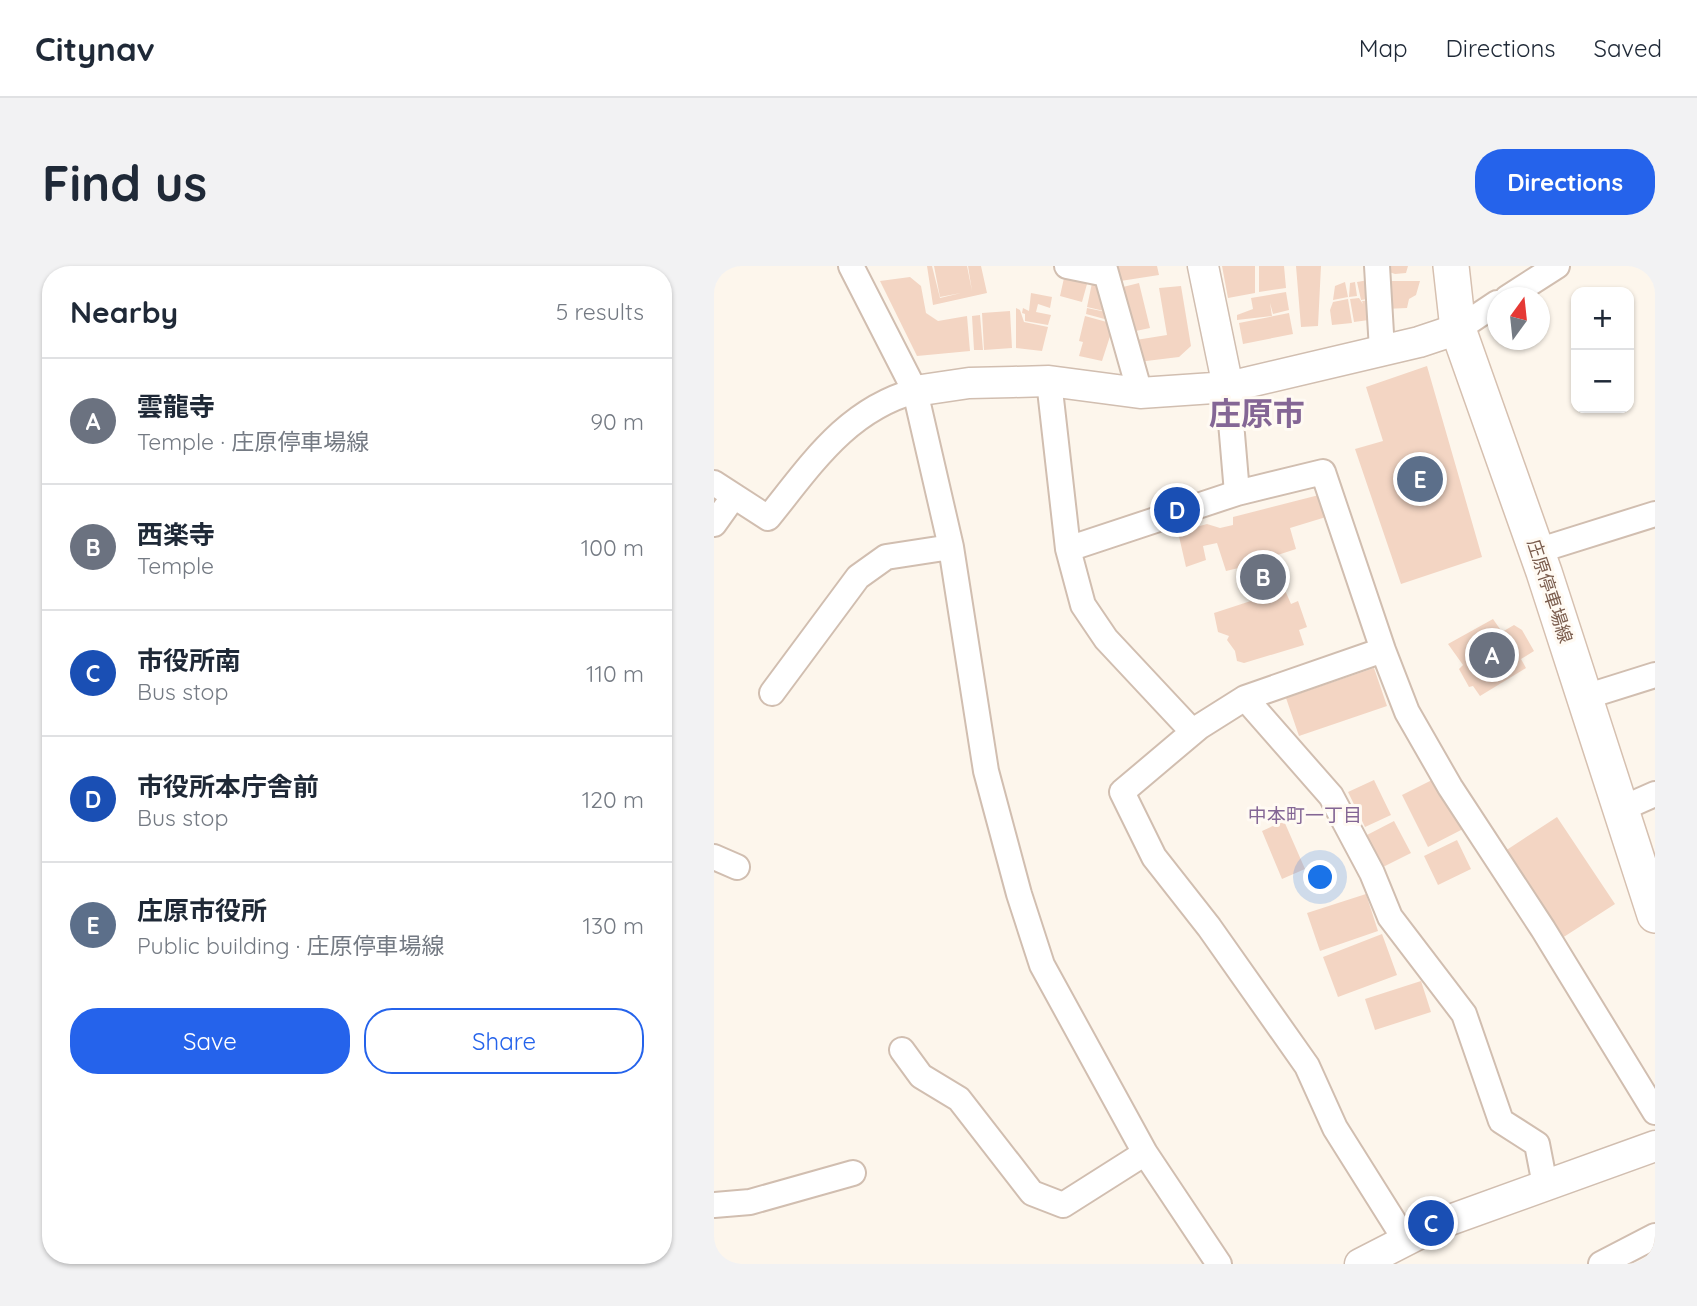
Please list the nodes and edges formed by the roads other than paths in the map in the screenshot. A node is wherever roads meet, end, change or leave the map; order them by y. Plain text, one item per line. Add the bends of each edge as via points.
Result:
1 (851, 266) edge
2 (1067, 266) edge
3 (1203, 266) edge
4 (1377, 266) edge
5 (1451, 266) edge
6 (1557, 266) edge
7 (1105, 270) edge
8 (1524, 287) edge
9 (1487, 310) edge
10 (1458, 330) junction
11 (1382, 351) junction
12 (1049, 381) junction
13 (1228, 387) junction
14 (915, 391) junction
15 (1140, 393) junction
16 (724, 489) edge
17 (1237, 494) junction
18 (1655, 514) edge
19 (714, 524) edge
20 (951, 547) junction
21 (1068, 549) junction
22 (1537, 551) junction
23 (1382, 650) junction
24 (1655, 675) edge
25 (772, 693) dead end
26 (1585, 696) junction
27 (1245, 698) junction
28 (1193, 732) junction
29 (1655, 794) edge
30 (1621, 809) junction
31 (1655, 915) edge
32 (901, 1050) dead end
33 (1655, 1112) edge
34 (1655, 1146) edge
35 (1145, 1153) junction
36 (853, 1173) dead end
37 (1545, 1185) junction
38 (714, 1205) edge
39 (1655, 1236) edge
40 (1406, 1241) junction
41 (1219, 1264) edge
42 (1360, 1264) edge
43 (1601, 1264) edge

1 - 14 street
2 - 7 street
3 - 13 street
4 - 11 street
5 - 10 main road, 庄原停車場線
6 - 8 street
7 - 15 street
9 - 10 street
10 - 11 street
10 - 22 main road, 庄原停車場線
11 - 13 street
12 - 14 street via 969,383
12 - 15 street
12 - 21 street
13 - 15 street
13 - 17 street
14 - 16 street via 887,399 836,434 768,518
14 - 20 street
16 - 19 street
17 - 21 street
17 - 23 street via 1323,472
18 - 22 street
20 - 25 street via 886,557 858,577
20 - 35 street via 986,771 1019,894 1042,965
21 - 28 street via 1083,605 1107,639
22 - 26 main road, 庄原停車場線
23 - 27 street
23 - 33 street via 1407,712 1450,787
24 - 26 street
26 - 30 main road, 庄原停車場線
27 - 28 street
27 - 37 street via 1331,796 1373,873 1390,917 1464,1014 1501,1121 1537,1144
28 - 40 street via 1122,792 1154,857 1307,1066 1335,1128
29 - 30 street
30 - 31 main road, 庄原停車場線
32 - 35 street via 921,1076 959,1099 1032,1193 1063,1205
34 - 37 street
35 - 41 street
36 - 38 street via 750,1202
37 - 40 street via 1436,1225
39 - 43 street
40 - 42 street

